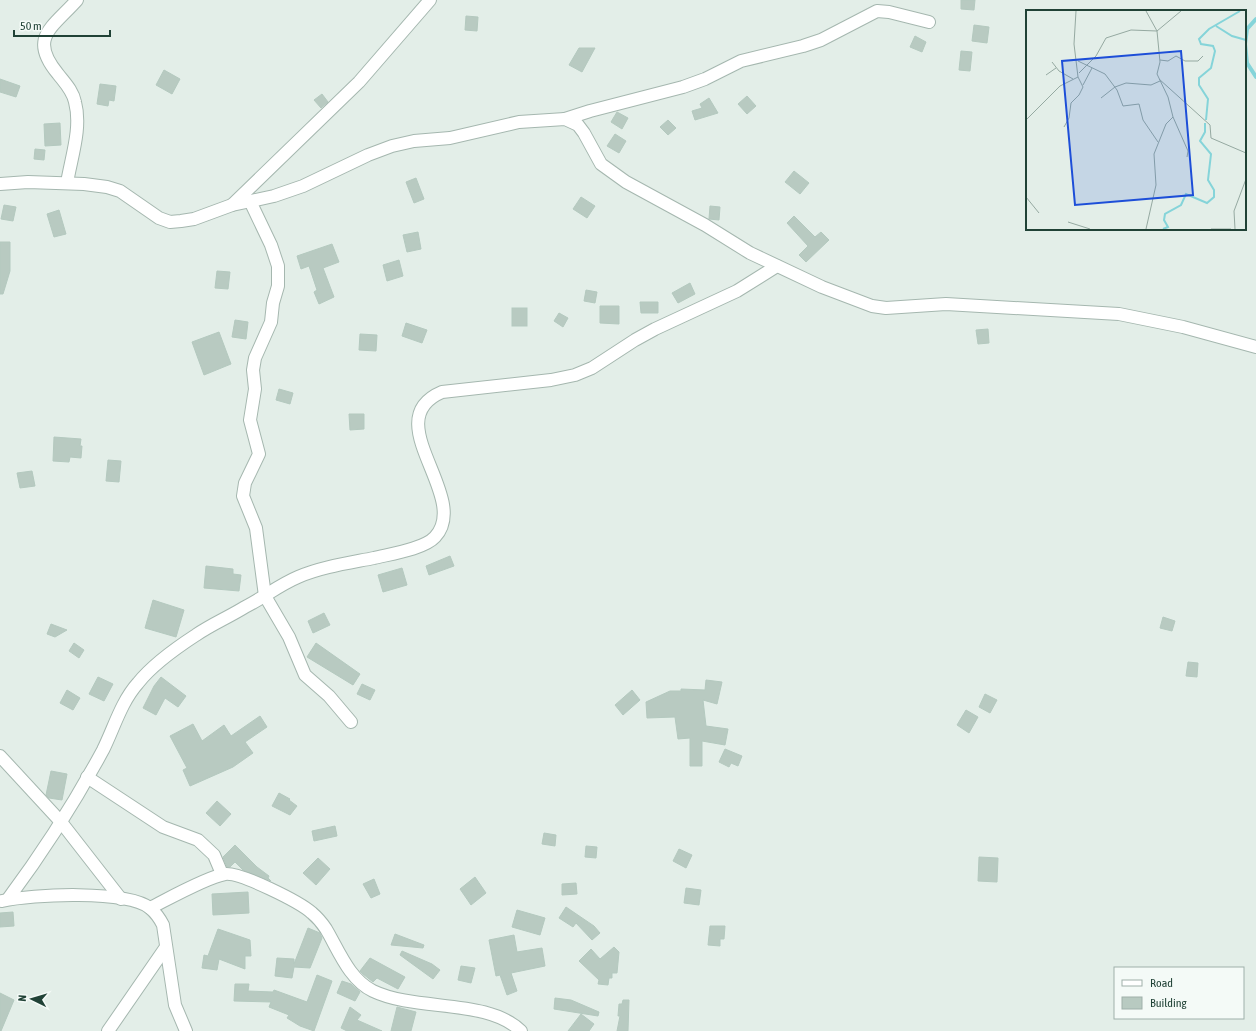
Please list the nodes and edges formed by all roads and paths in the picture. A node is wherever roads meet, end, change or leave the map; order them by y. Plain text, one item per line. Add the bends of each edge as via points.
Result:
1 (77, 0) edge
2 (430, 0) edge
3 (929, 22) dead end
4 (565, 119) junction
5 (67, 183) junction
6 (0, 184) edge
7 (250, 201) junction
8 (232, 204) junction
9 (777, 266) junction
10 (1256, 347) edge
11 (265, 596) junction
12 (350, 722) dead end
13 (0, 756) edge
14 (87, 777) junction
15 (61, 822) junction
16 (222, 874) junction
17 (121, 899) junction
18 (4, 900) edge
19 (150, 908) junction
20 (166, 947) junction
21 (108, 1031) edge
22 (186, 1031) edge
23 (521, 1031) edge

1 - 5 street via 48,32 43,48 44,56 69,88 78,113
2 - 8 street via 358,82
3 - 4 street via 877,11 804,46 741,61 683,87
4 - 7 street via 519,122 450,138 392,146 303,186
4 - 9 street via 578,125 601,164 611,173
5 - 6 street
5 - 8 street via 107,187 120,191 159,218 170,222 194,219
7 - 8 street
7 - 11 street via 278,266 278,286 271,322 256,353 253,370 255,389 250,420 259,454 243,490 256,528
9 - 10 street via 872,306 886,308 946,304 1119,314 1183,327
9 - 11 street via 737,291 642,336 592,368 575,375 442,392 430,398 421,407 418,422 420,440 442,502 443,516 440,529 434,538 396,553 297,577
11 - 12 street via 289,637 305,675 329,696
11 - 14 street via 194,636 148,672 127,698
13 - 15 street
14 - 15 street
14 - 16 street via 163,828 198,840 214,855
15 - 17 street
15 - 18 street via 41,855
16 - 19 street
16 - 23 street via 239,875 312,912 349,969 358,980 373,991 422,1004 482,1012 500,1017
17 - 18 street via 64,896
17 - 19 street
19 - 20 street via 163,925
20 - 21 street
20 - 22 street via 175,1004

